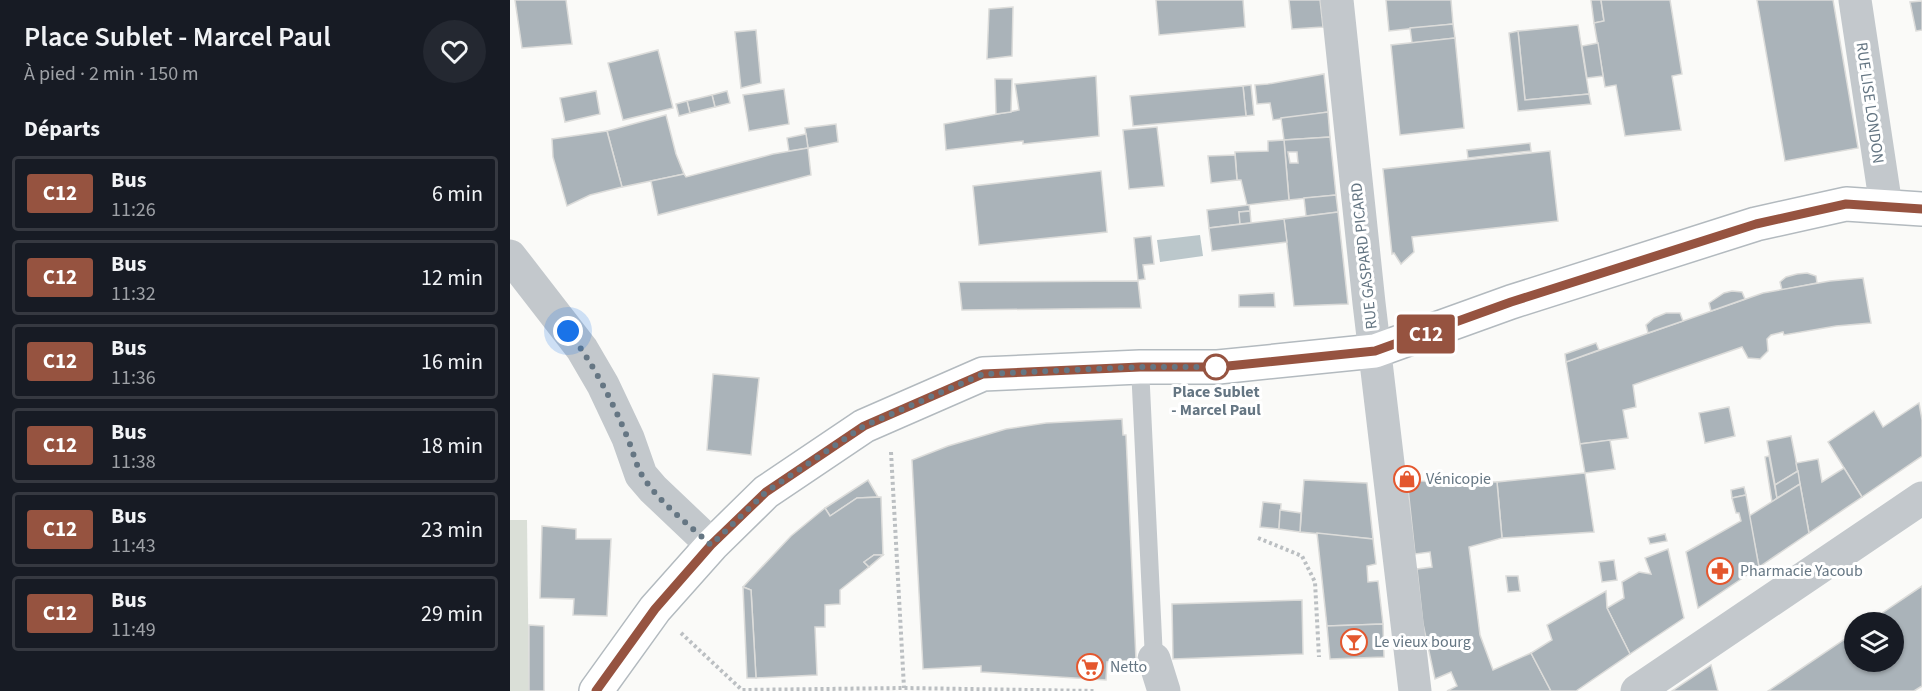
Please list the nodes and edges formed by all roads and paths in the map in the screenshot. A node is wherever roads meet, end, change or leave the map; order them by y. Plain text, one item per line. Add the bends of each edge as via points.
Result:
1 (1337, 0) edge
2 (1855, 0) edge
3 (1886, 206) junction
4 (1922, 208) edge
5 (510, 256) edge
6 (1375, 351) junction
7 (1140, 367) junction
8 (889, 414) junction
9 (1922, 498) edge
10 (1258, 538) dead end
11 (711, 545) junction
12 (655, 609) junction
13 (1320, 657) dead end
14 (1154, 659) joint
15 (904, 688) junction
16 (596, 691) edge
17 (742, 691) edge
18 (1096, 691) edge
19 (1164, 691) edge
20 (1415, 691) edge
21 (1637, 691) edge

1 - 6 street, RUE GASPARD PICARD
2 - 3 street, RUE LISE LONDON
3 - 4 main road
3 - 6 main road via 1846,204 1756,224 1511,302
5 - 11 street via 582,349 628,438 641,475
6 - 7 main road via 1218,367
6 - 20 street, RUE GASPARD PICARD
7 - 8 main road via 983,374
7 - 14 lane
8 - 11 main road via 864,426 766,492
8 - 15 path
9 - 21 street
10 - 13 path via 1302,556 1315,582
11 - 12 main road
12 - 16 main road
12 - 17 path
14 - 19 street
15 - 17 path
15 - 18 path

